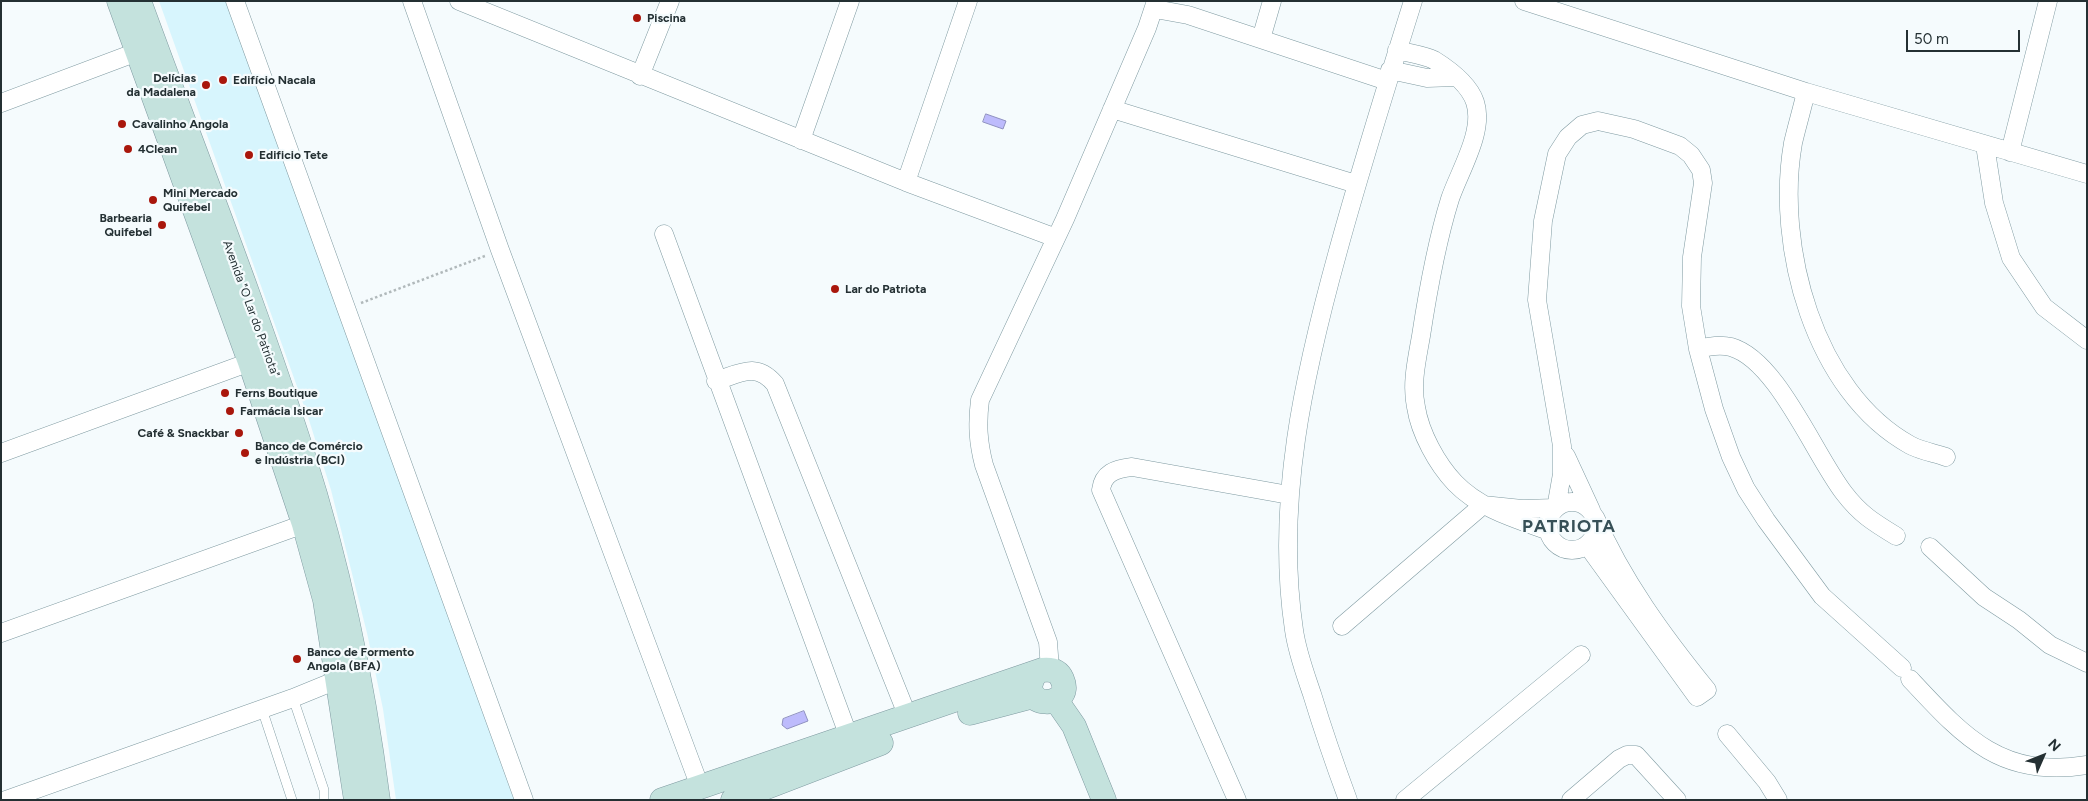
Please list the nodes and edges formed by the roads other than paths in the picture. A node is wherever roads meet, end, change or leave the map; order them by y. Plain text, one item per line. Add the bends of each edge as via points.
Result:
1 (118, 1) edge
2 (139, 1) edge
3 (235, 1) edge
4 (412, 1) edge
5 (459, 1) edge
6 (670, 1) edge
7 (850, 1) edge
8 (968, 1) edge
9 (1272, 1) edge
10 (1413, 1) edge
11 (1524, 1) edge
12 (2048, 1) edge
13 (1156, 5) edge
14 (1186, 8) edge
15 (1261, 39) junction
16 (1397, 50) junction
17 (137, 52) junction
18 (1389, 75) junction
19 (640, 76) junction
20 (1455, 77) junction
21 (1806, 92) junction
22 (1, 103) edge
23 (1112, 109) junction
24 (801, 140) junction
25 (1985, 145) junction
26 (2010, 152) junction
27 (2087, 174) edge
28 (906, 182) junction
29 (1356, 184) junction
30 (664, 234) dead end
31 (1056, 238) junction
32 (2087, 340) edge
33 (1698, 349) junction
34 (250, 362) junction
35 (716, 381) junction
36 (1562, 446) junction
37 (1, 453) edge
38 (1946, 457) dead end
39 (1289, 494) junction
40 (1483, 505) junction
41 (1556, 508) junction
42 (1593, 514) junction
43 (304, 524) junction
44 (1549, 531) junction
45 (1896, 536) dead end
46 (1587, 545) junction
47 (1930, 547) dead end
48 (1342, 626) dead end
49 (1, 633) edge
50 (1581, 655) dead end
51 (2087, 663) edge
52 (337, 680) junction
53 (1044, 685) junction
54 (293, 698) junction
55 (262, 709) junction
56 (908, 717) junction
57 (1727, 734) dead end
58 (849, 737) junction
59 (2087, 766) edge
60 (700, 787) junction
61 (6, 800) edge
62 (292, 800) edge
63 (324, 800) edge
64 (356, 800) edge
65 (378, 800) edge
66 (524, 800) edge
67 (662, 800) edge
68 (733, 800) edge
69 (1104, 800) edge
70 (1237, 800) edge
71 (1348, 800) edge
72 (1406, 800) edge
73 (1571, 800) edge
74 (1677, 800) edge
75 (1778, 800) edge

1 - 17 main road, Avenida "O Lar do Patriota"
2 - 65 main road, Avenida "O Lar do Patriota" via 304,457 351,637
3 - 66 street
4 - 60 street via 500,250
5 - 19 street
6 - 19 street
7 - 24 street
8 - 28 street
9 - 15 street
10 - 16 street
11 - 21 street
12 - 26 street
13 - 14 street
13 - 23 street
14 - 15 street
15 - 18 street
16 - 18 street
16 - 20 street via 1433,60
17 - 22 street
17 - 34 main road, Avenida "O Lar do Patriota"
18 - 20 street
18 - 29 street
19 - 24 street
20 - 40 street via 1462,81 1476,104 1476,126 1450,198 1430,276 1414,377 1416,407 1438,461 1456,484
21 - 25 street
21 - 38 street via 1793,144 1791,217 1798,273 1814,329 1852,394 1878,422 1911,446
23 - 29 street
23 - 31 street
24 - 28 street
25 - 26 street
25 - 32 street via 1994,203 2011,258 2044,307
26 - 27 street
28 - 31 street
29 - 39 street via 1305,383
30 - 35 street
31 - 53 street via 980,400 977,422 978,444 984,465 1048,642
33 - 36 street via 1690,306 1690,282 1702,197 1701,170 1680,146 1634,129 1598,121 1582,126 1568,137 1556,154 1543,221 1537,300
33 - 45 street via 1714,345 1731,347 1750,356 1767,372 1843,492 1866,518
33 - 59 street via 1714,408 1746,488 1822,596 1967,736 2000,758 2037,768
34 - 37 street
34 - 43 main road, Avenida "O Lar do Patriota"
35 - 56 street via 750,370 765,373 775,384
35 - 58 street
36 - 41 street via 1562,474
36 - 42 street
39 - 70 street via 1132,467 1110,472 1102,480 1101,490
39 - 71 street via 1294,632
40 - 41 street
40 - 44 street
40 - 48 street
41 - 42 street via 1570,502 1585,505
41 - 44 street via 1548,522
42 - 46 street via 1596,532
42 - 46 street via 1637,596 1702,694
43 - 49 street
43 - 52 main road, Avenida "O Lar do Patriota" via 325,600
44 - 46 street via 1564,548 1580,549
47 - 51 street via 1984,597 2050,645
50 - 72 street
52 - 54 street
52 - 64 main road, Avenida "O Lar do Patriota"
53 - 56 main road
53 - 68 main road
53 - 69 main road via 1074,726
54 - 55 street
54 - 63 lane via 324,790
55 - 61 street
55 - 62 lane
56 - 58 main road
57 - 75 street
58 - 60 main road
60 - 67 main road
73 - 74 street via 1627,755 1636,755

